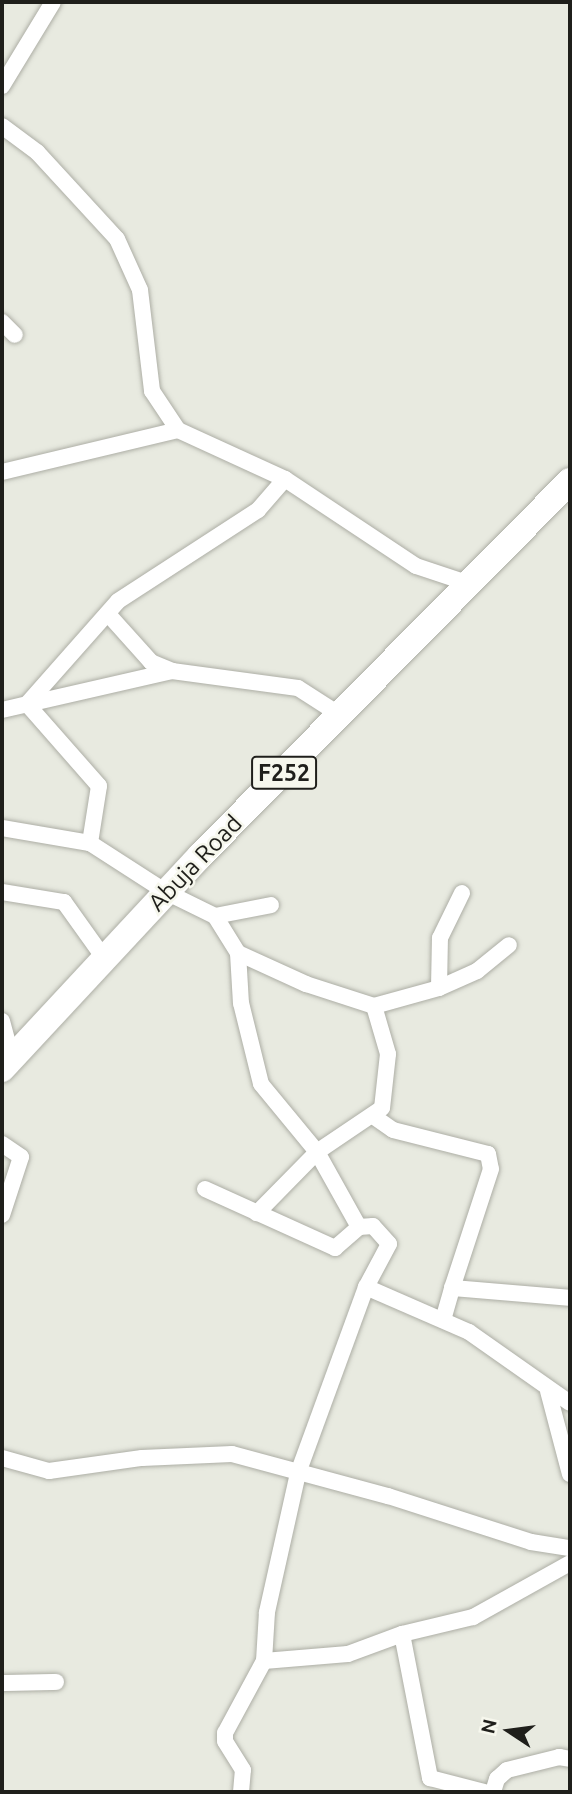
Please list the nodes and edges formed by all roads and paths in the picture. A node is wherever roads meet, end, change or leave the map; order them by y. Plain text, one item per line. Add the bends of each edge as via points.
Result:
1 (52, 2) edge
2 (2, 86) edge
3 (2, 125) edge
4 (2, 321) edge
5 (15, 335) dead end
6 (178, 430) junction
7 (2, 472) edge
8 (285, 479) junction
9 (570, 481) edge
10 (470, 584) junction
11 (108, 614) junction
12 (172, 671) junction
13 (27, 704) junction
14 (2, 710) edge
15 (340, 715) junction
16 (2, 828) edge
17 (90, 843) junction
18 (2, 892) edge
19 (166, 892) junction
20 (462, 893) dead end
21 (271, 905) dead end
22 (215, 916) junction
23 (509, 945) dead end
24 (237, 953) junction
25 (104, 958) junction
26 (439, 988) junction
27 (374, 1006) junction
28 (2, 1021) edge
29 (7, 1064) edge
30 (373, 1116) junction
31 (2, 1144) edge
32 (317, 1152) junction
33 (205, 1189) dead end
34 (257, 1213) junction
35 (2, 1215) edge
36 (359, 1227) junction
37 (366, 1287) junction
38 (452, 1288) junction
39 (570, 1298) edge
40 (443, 1320) junction
41 (548, 1391) junction
42 (570, 1403) edge
43 (2, 1458) edge
44 (298, 1473) junction
45 (570, 1474) edge
46 (570, 1548) edge
47 (570, 1563) edge
48 (401, 1634) junction
49 (264, 1661) junction
50 (56, 1682) dead end
51 (2, 1683) edge
52 (570, 1759) edge
53 (241, 1792) edge
54 (484, 1792) edge
55 (493, 1792) edge

1 - 2 street
3 - 6 street via 37,152 117,239 140,290 152,391
4 - 5 street
6 - 7 street
6 - 8 street
8 - 10 street via 416,566
8 - 11 street via 258,510 157,573
9 - 10 main road, Abuja Road / F252
10 - 15 main road, Abuja Road / F252
11 - 12 street via 151,662
11 - 13 street
12 - 13 street
12 - 15 street via 298,688
13 - 14 street
13 - 17 street via 99,786
15 - 19 main road, Abuja Road / F252
16 - 17 street
17 - 19 street
18 - 25 street via 64,902
19 - 22 street
19 - 25 main road, Abuja Road / F252
20 - 26 street via 440,938
21 - 22 street
22 - 24 street
23 - 26 street via 477,971
24 - 27 street via 306,984
24 - 32 street via 241,1003 261,1084
25 - 29 main road, Abuja Road / F252
26 - 27 street
27 - 30 street via 388,1054 382,1108
28 - 29 street
30 - 32 street
30 - 38 street via 393,1130 488,1154 491,1169
31 - 35 street via 21,1157
32 - 34 street
32 - 36 street
33 - 34 street
34 - 36 street via 335,1248
36 - 37 street via 373,1226 389,1244
37 - 40 street
37 - 44 street
38 - 39 street
38 - 40 street
40 - 41 street via 469,1332
41 - 42 street
41 - 45 street
43 - 44 street via 49,1471 142,1458 232,1454
44 - 46 street via 531,1542
44 - 49 street via 267,1612
47 - 48 street via 473,1617
48 - 49 street via 348,1654
48 - 54 street via 429,1778
49 - 53 street via 225,1733 243,1770
50 - 51 street
52 - 55 street via 559,1757 507,1770 497,1779

